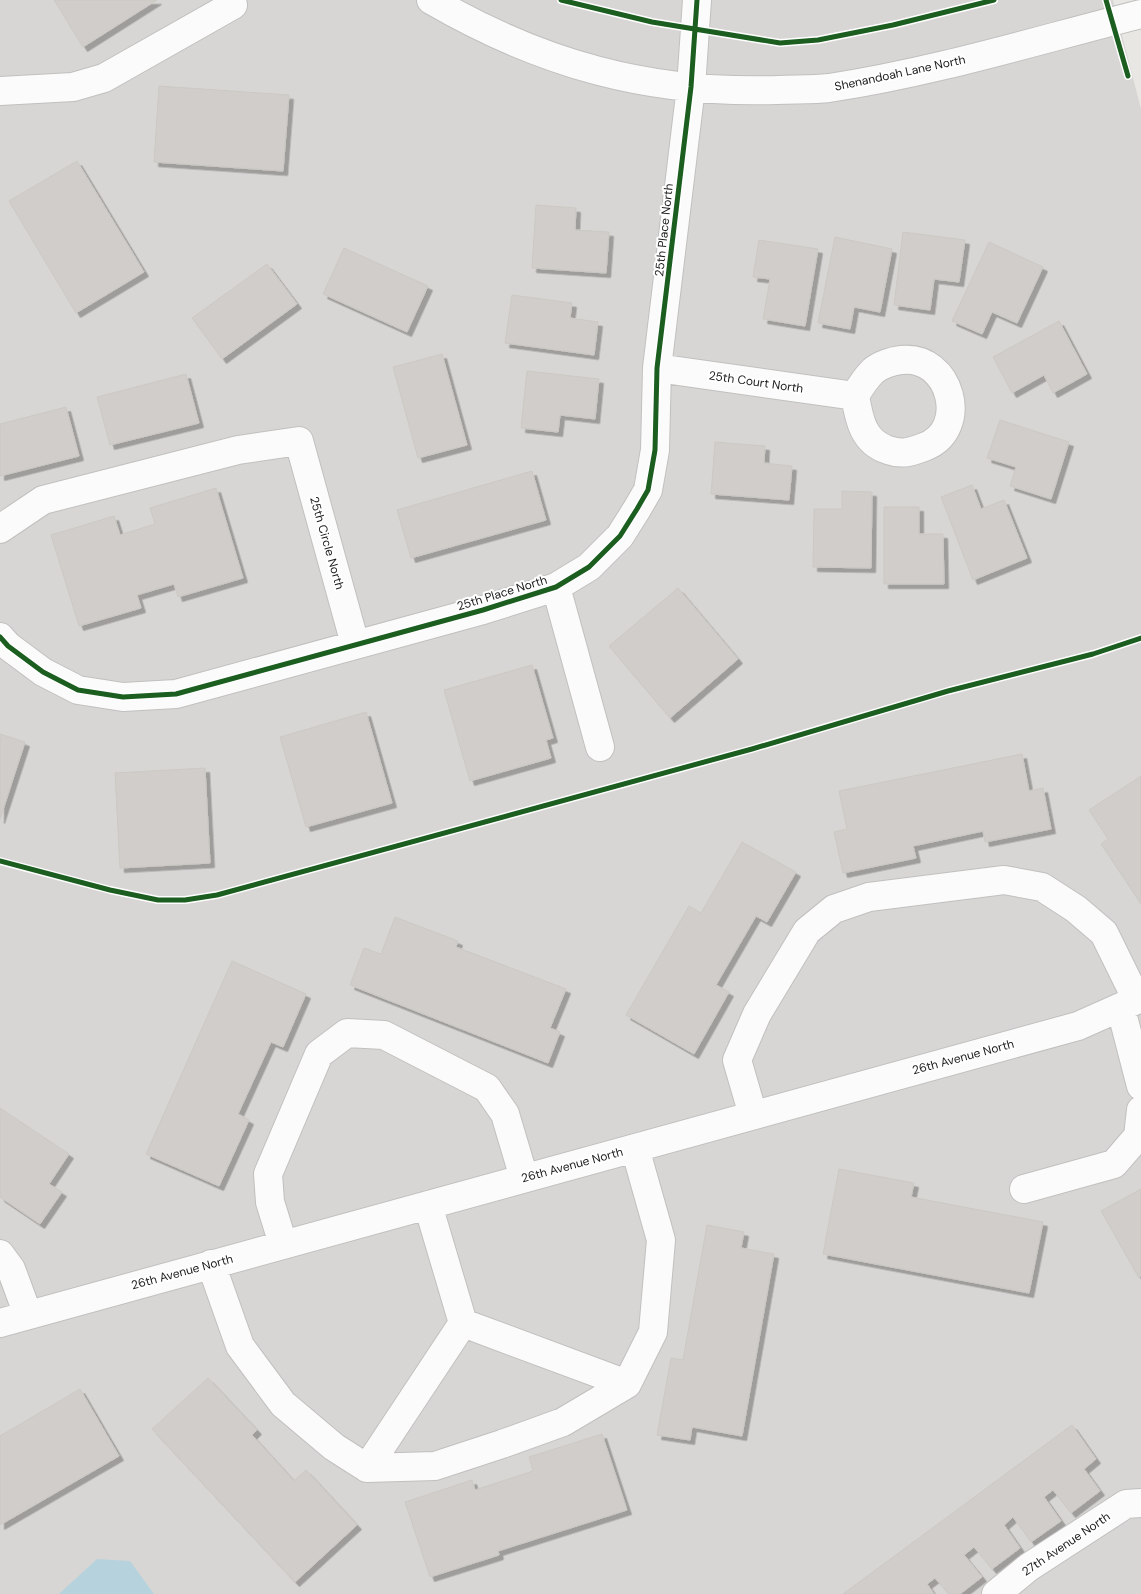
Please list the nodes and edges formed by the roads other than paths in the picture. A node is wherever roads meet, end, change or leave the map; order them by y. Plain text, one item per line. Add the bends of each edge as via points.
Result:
1 (431, 0) edge
2 (698, 0) edge
3 (233, 6) dead end
4 (1141, 14) edge
5 (691, 87) junction
6 (0, 91) edge
7 (657, 368) junction
8 (855, 396) dead end
9 (0, 529) edge
10 (556, 587) junction
11 (0, 637) edge
12 (355, 644) junction
13 (600, 747) dead end
14 (1133, 1002) edge
15 (1141, 1086) edge
16 (1141, 1110) edge
17 (753, 1115) junction
18 (635, 1148) junction
19 (524, 1178) junction
20 (1024, 1189) dead end
21 (428, 1205) junction
22 (283, 1244) junction
23 (0, 1254) edge
24 (211, 1264) junction
25 (28, 1315) junction
26 (463, 1322) junction
27 (0, 1323) edge
28 (627, 1384) junction
29 (367, 1468) junction
30 (1141, 1503) edge
31 (996, 1594) edge

1 - 5 street, Shenandoah Lane North via 472,24 557,60 644,82
2 - 5 street, 25th Place North
3 - 6 street via 104,78 73,87
4 - 5 street, Shenandoah Lane North via 918,72 827,88 736,91
5 - 7 street, 25th Place North
7 - 8 street, 25th Court North
7 - 10 street, 25th Place North via 655,450 648,490 620,536 589,567
9 - 12 street, 25th Circle North via 43,500 238,450 299,441
10 - 12 street, 25th Place North
10 - 13 street
11 - 12 street, 25th Place North via 43,672 78,690 123,697 176,694
14 - 15 street
14 - 17 street, 26th Avenue North via 1078,1026
14 - 17 street via 1104,933 1076,909 1042,887 1004,880 869,897 834,909 807,932 757,1014 737,1060
16 - 20 street via 1138,1136 1114,1164
17 - 18 street, 26th Avenue North
18 - 19 street, 26th Avenue North
18 - 28 street via 661,1240 653,1332
19 - 21 street, 26th Avenue North
19 - 22 street via 505,1114 487,1088 384,1035 347,1033 319,1054 268,1174 270,1202
21 - 22 street, 26th Avenue North
21 - 26 street
22 - 24 street, 26th Avenue North
23 - 25 street via 12,1269
24 - 25 street, 26th Avenue North
24 - 29 street via 240,1346 283,1404 334,1447
25 - 27 street, 26th Avenue North
26 - 28 street
26 - 29 street
28 - 29 street via 563,1422 494,1447 435,1466
30 - 31 street, 27th Avenue North via 1126,1504 1029,1567

